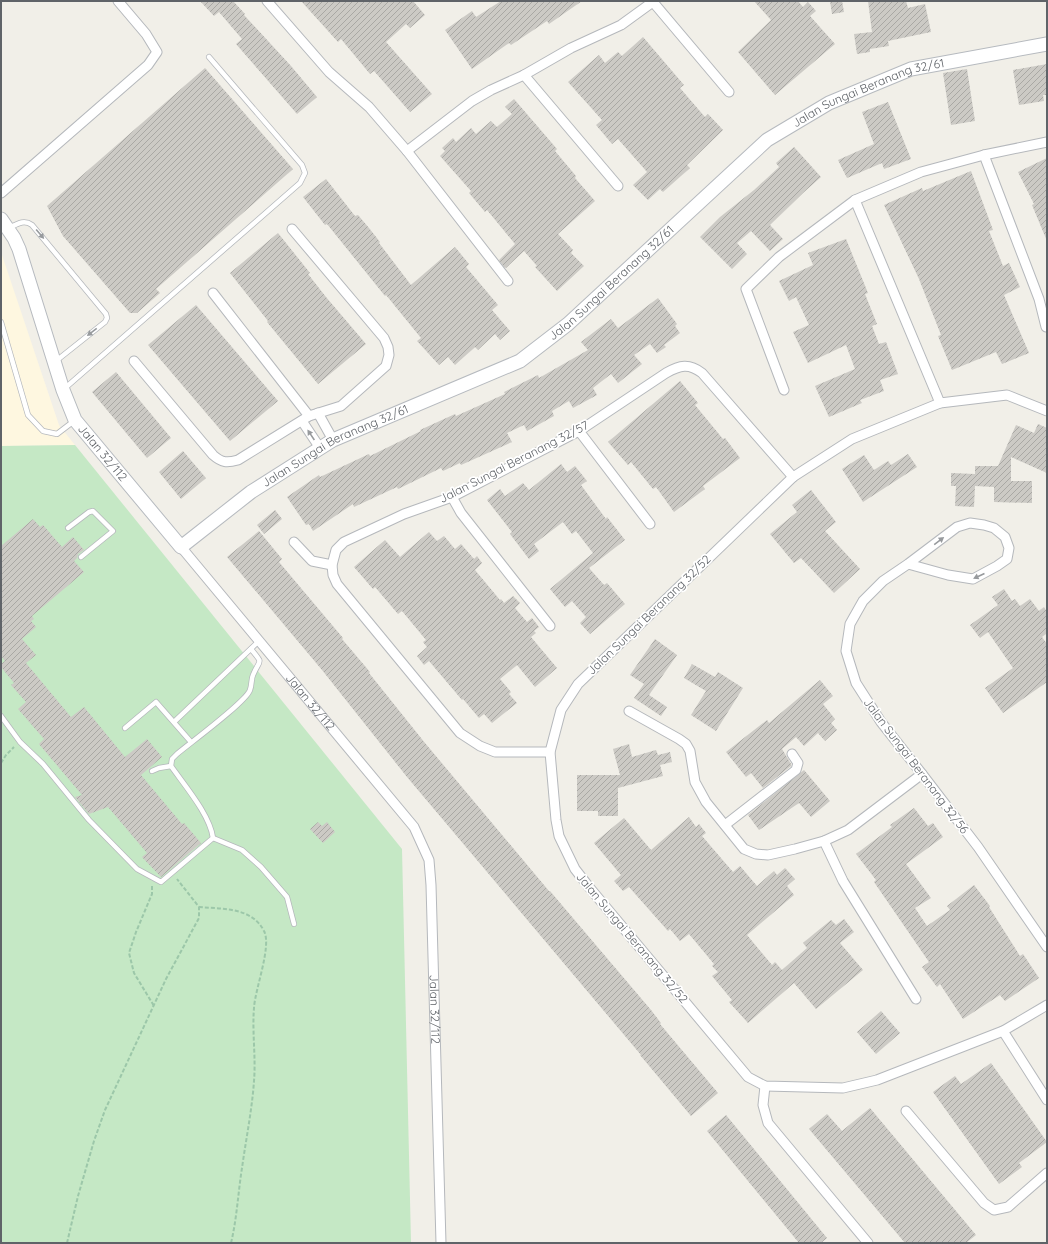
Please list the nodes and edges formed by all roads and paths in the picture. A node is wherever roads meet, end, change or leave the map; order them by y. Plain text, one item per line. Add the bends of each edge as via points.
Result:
1 (118, 1) edge
2 (267, 1) edge
3 (653, 1) edge
4 (1047, 44) edge
5 (209, 57) dead end
6 (524, 75) junction
7 (729, 92) dead end
8 (1047, 142) edge
9 (407, 152) junction
10 (984, 155) junction
11 (618, 186) dead end
12 (1, 193) edge
13 (855, 200) junction
14 (4, 224) edge
15 (292, 229) dead end
16 (508, 281) dead end
17 (213, 294) dead end
18 (1, 322) edge
19 (1046, 327) edge
20 (134, 361) dead end
21 (54, 362) junction
22 (63, 390) junction
23 (784, 390) dead end
24 (940, 403) junction
25 (1047, 411) edge
26 (310, 417) junction
27 (75, 420) junction
28 (579, 431) junction
29 (333, 440) junction
30 (320, 448) junction
31 (793, 478) junction
32 (452, 497) junction
33 (650, 524) dead end
34 (68, 528) dead end
35 (294, 542) dead end
36 (180, 547) junction
37 (81, 557) dead end
38 (908, 564) junction
39 (332, 565) junction
40 (550, 626) dead end
41 (259, 641) junction
42 (251, 649) junction
43 (630, 711) dead end
44 (1, 716) edge
45 (174, 722) junction
46 (125, 728) dead end
47 (20, 742) junction
48 (191, 742) junction
49 (550, 752) junction
50 (792, 754) dead end
51 (1, 763) edge
52 (170, 766) junction
53 (152, 771) dead end
54 (922, 774) junction
55 (725, 825) junction
56 (213, 838) junction
57 (824, 841) junction
58 (172, 873) junction
59 (150, 877) junction
60 (199, 907) junction
61 (294, 924) dead end
62 (1047, 947) edge
63 (916, 999) dead end
64 (1047, 1005) edge
65 (154, 1006) junction
66 (1003, 1031) junction
67 (765, 1086) junction
68 (1047, 1100) edge
69 (906, 1111) dead end
70 (1047, 1173) edge
71 (67, 1243) edge
72 (231, 1243) edge
73 (441, 1243) edge
74 (868, 1243) edge

1 - 12 street via 146,34 157,52 148,65
2 - 9 street via 329,72 369,107
3 - 6 street via 621,25 572,48
3 - 7 street
4 - 29 street, Jalan Sungai Beranang 32/61 via 911,69 829,103 767,140 568,324 520,361
5 - 22 lane via 302,165 305,173 300,182
6 - 9 street via 472,101
6 - 11 street
8 - 10 street
9 - 16 street
10 - 13 street via 921,172
10 - 19 street via 1039,299
13 - 23 street via 779,257 746,289
13 - 24 street
14 - 21 street, Jalan 32/112 via 19,249
14 -> 21 lane via 22,221 32,225 106,314 105,322
15 - 26 street via 384,338 389,355 386,366 341,406
17 - 26 street
18 - 27 lane via 28,415 43,431 57,434
20 - 26 street via 213,455 221,461 238,460
21 - 22 street, Jalan 32/112
22 - 27 street, Jalan 32/112
24 - 25 street, Jalan Sungai Beranang 32/52 via 1007,395
24 - 31 street, Jalan Sungai Beranang 32/52 via 852,439
26 - 29 street
30 -> 26 street
27 - 36 street, Jalan 32/112
28 - 31 street, Jalan Sungai Beranang 32/57 via 675,368 694,368 702,373
28 - 32 street, Jalan Sungai Beranang 32/57
28 - 33 street
29 - 30 street, Jalan Sungai Beranang 32/61
30 - 36 street, Jalan Sungai Beranang 32/61 via 251,492
31 - 49 street, Jalan Sungai Beranang 32/52 via 578,684 561,710
32 - 39 street, Jalan Sungai Beranang 32/57 via 404,514 344,542 336,550
32 - 40 street via 461,513
34 - 37 lane via 89,512 94,512 113,531
35 - 39 street via 312,561
36 - 41 street, Jalan 32/112
38 -> 38 street, Jalan Sungai Beranang 32/56 via 957,527 970,523 994,528 1005,537 1010,548 1007,559 973,579
38 - 54 street, Jalan Sungai Beranang 32/56 via 883,581 863,600 850,624 846,650 856,683 881,722
39 - 49 street via 333,576 338,584 460,733 495,752
41 - 42 lane
41 - 73 street, Jalan 32/112 via 414,827 429,860
42 - 45 lane
42 - 48 lane via 259,664 253,674 250,690 241,702
43 - 55 street via 686,744 690,751 696,782 706,802
44 - 47 lane
45 - 46 lane via 156,702
45 - 48 lane
47 - 51 path
47 - 59 lane via 43,764 89,820 137,869
48 - 52 lane via 172,759
49 - 67 street, Jalan Sungai Beranang 32/52 via 559,836 575,870 748,1077
50 - 55 street via 798,763 796,770
52 - 53 lane
52 - 56 lane via 204,815
54 - 57 street via 848,830
54 - 62 street, Jalan Sungai Beranang 32/56 via 978,847
55 - 57 street via 744,849 756,854 768,855
56 - 58 lane
56 - 61 lane via 242,850 260,867 287,897
57 - 63 street via 843,881
58 - 59 lane via 161,882
58 - 60 path
59 - 65 path via 152,894 129,953 134,973
60 - 65 path via 199,918
60 - 72 path via 242,912 255,918 265,932 267,946 254,1008 254,1081 236,1223
64 - 66 street, Jalan Sungai Beranang 32/52
65 - 71 path via 105,1110 78,1196
66 - 67 street, Jalan Sungai Beranang 32/52 via 877,1080 843,1088
66 - 68 street
67 - 74 street via 763,1105 768,1124
69 - 70 street via 984,1203 994,1210 1008,1207

